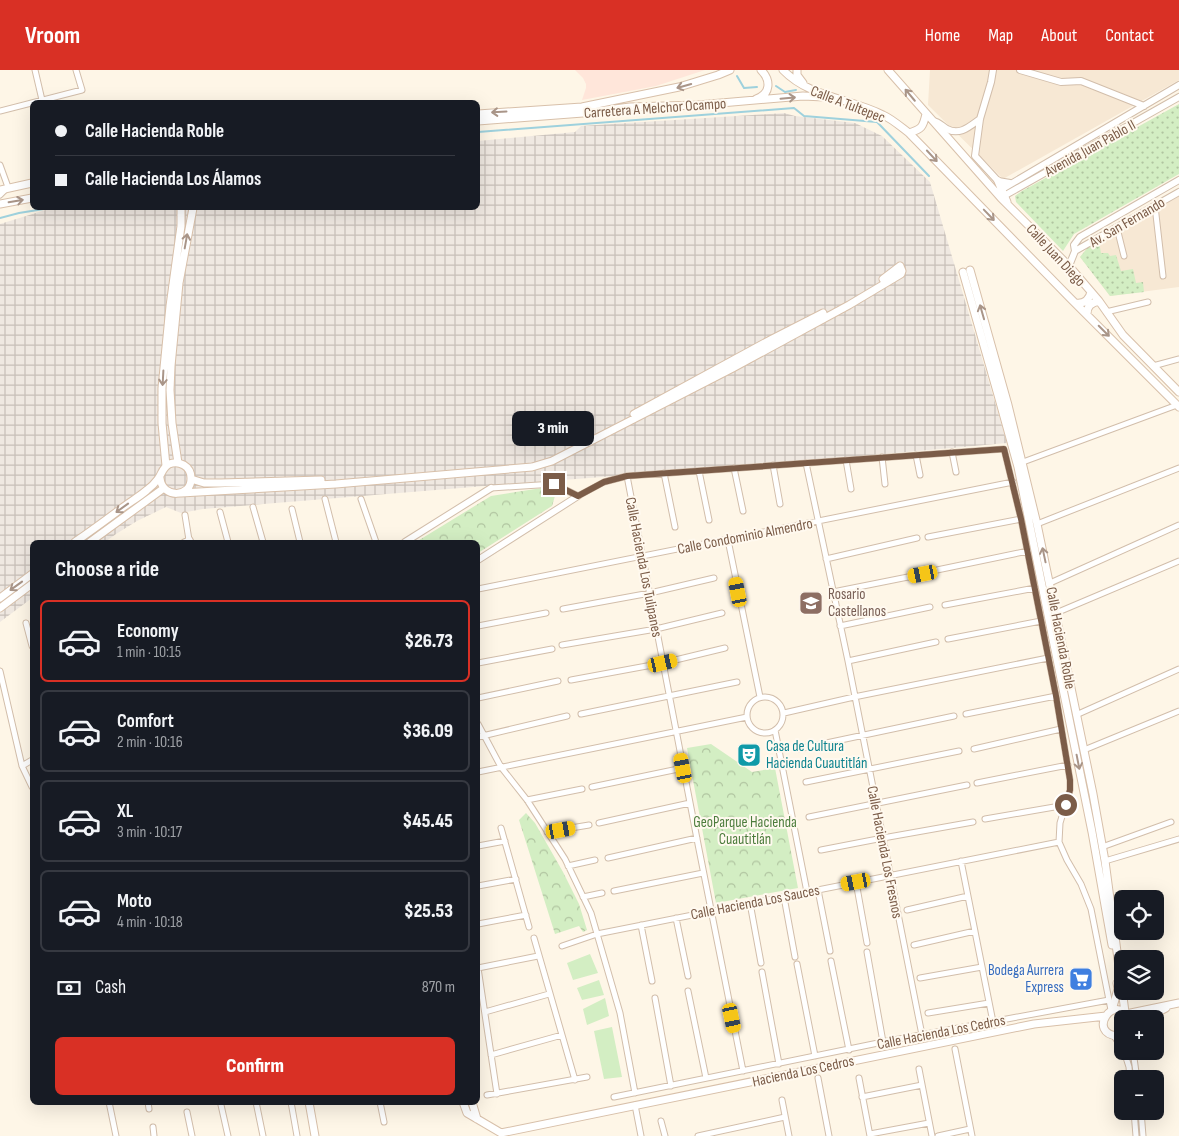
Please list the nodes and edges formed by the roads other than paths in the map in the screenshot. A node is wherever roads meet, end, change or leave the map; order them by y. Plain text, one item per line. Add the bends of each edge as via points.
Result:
1 (34, 70) edge
2 (76, 70) edge
3 (730, 70) edge
4 (761, 70) edge
5 (783, 70) edge
6 (797, 70) edge
7 (888, 70) edge
8 (993, 70) edge
9 (1020, 70) edge
10 (1179, 85) edge
11 (806, 88) junction
12 (832, 97) junction
13 (1179, 97) edge
14 (42, 100) joint
15 (751, 101) junction
16 (30, 103) edge
17 (1144, 106) junction
18 (0, 111) edge
19 (480, 114) edge
20 (926, 114) junction
21 (980, 119) junction
22 (931, 120) junction
23 (480, 121) edge
24 (909, 133) junction
25 (0, 165) edge
26 (1179, 180) edge
27 (955, 181) joint
28 (998, 181) junction
29 (30, 183) edge
30 (1010, 184) junction
31 (8, 187) junction
32 (0, 190) edge
33 (1179, 192) edge
34 (1001, 193) junction
35 (0, 195) edge
36 (30, 198) edge
37 (0, 204) edge
38 (1155, 206) junction
39 (180, 210) edge
40 (192, 210) edge
41 (1117, 228) junction
42 (1075, 251) junction
43 (1124, 256) dead end
44 (1069, 266) junction
45 (1163, 276) dead end
46 (1091, 292) junction
47 (1099, 302) junction
48 (1148, 302) dead end
49 (1076, 303) junction
50 (1106, 312) junction
51 (1087, 314) junction
52 (1179, 359) edge
53 (1153, 366) junction
54 (1179, 392) edge
55 (1178, 406) edge
56 (952, 452) junction
57 (916, 455) junction
58 (882, 457) junction
59 (846, 460) junction
60 (1023, 462) junction
61 (178, 463) junction
62 (806, 463) junction
63 (773, 465) junction
64 (166, 466) junction
65 (734, 468) junction
66 (1179, 468) edge
67 (699, 471) junction
68 (956, 472) dead end
69 (664, 473) junction
70 (920, 475) dead end
71 (627, 476) junction
72 (160, 478) junction
73 (191, 479) junction
74 (1013, 482) junction
75 (885, 484) dead end
76 (164, 488) junction
77 (490, 488) joint
78 (851, 489) dead end
79 (181, 493) junction
80 (578, 496) junction
81 (325, 499) dead end
82 (361, 499) dead end
83 (780, 504) dead end
84 (253, 507) dead end
85 (292, 509) dead end
86 (220, 512) dead end
87 (743, 512) dead end
88 (186, 515) dead end
89 (1021, 519) junction
90 (709, 520) dead end
91 (819, 522) junction
92 (1038, 524) junction
93 (1179, 526) edge
94 (675, 527) dead end
95 (928, 536) dead end
96 (916, 538) dead end
97 (78, 540) edge
98 (93, 540) edge
99 (187, 540) edge
100 (227, 540) edge
101 (262, 540) edge
102 (300, 540) edge
103 (335, 540) edge
104 (375, 540) edge
105 (408, 540) edge
106 (728, 540) junction
107 (1028, 551) junction
108 (642, 556) junction
109 (480, 559) edge
110 (826, 559) junction
111 (1179, 561) edge
112 (937, 570) dead end
113 (923, 574) dead end
114 (30, 576) edge
115 (714, 578) dead end
116 (1050, 584) junction
117 (30, 586) edge
118 (1035, 588) junction
119 (480, 589) edge
120 (833, 592) junction
121 (650, 593) junction
122 (0, 598) edge
123 (945, 605) dead end
124 (930, 607) dead end
125 (0, 608) edge
126 (563, 609) dead end
127 (546, 613) dead end
128 (722, 613) dead end
129 (1056, 613) junction
130 (1041, 621) junction
131 (26, 623) dead end
132 (480, 626) edge
133 (840, 626) junction
134 (656, 629) junction
135 (30, 638) edge
136 (948, 639) dead end
137 (936, 642) dead end
138 (562, 645) dead end
139 (725, 648) dead end
140 (552, 649) dead end
141 (1048, 658) junction
142 (848, 661) junction
143 (480, 663) edge
144 (663, 663) junction
145 (1179, 669) edge
146 (0, 671) edge
147 (571, 680) dead end
148 (558, 681) dead end
149 (737, 682) dead end
150 (669, 696) junction
151 (1056, 696) junction
152 (760, 697) junction
153 (854, 697) junction
154 (480, 698) edge
155 (1179, 711) edge
156 (784, 713) junction
157 (581, 714) dead end
158 (966, 714) dead end
159 (1076, 715) junction
160 (567, 716) dead end
161 (954, 716) dead end
162 (747, 717) junction
163 (1061, 729) junction
164 (775, 730) junction
165 (676, 731) junction
166 (480, 736) edge
167 (862, 736) junction
168 (798, 749) dead end
169 (974, 749) dead end
170 (1084, 750) junction
171 (959, 751) dead end
172 (30, 761) edge
173 (1068, 765) junction
174 (22, 766) junction
175 (501, 767) junction
176 (683, 768) junction
177 (869, 770) junction
178 (480, 772) edge
179 (806, 782) dead end
180 (30, 783) edge
181 (977, 783) dead end
182 (968, 785) dead end
183 (592, 787) dead end
184 (582, 789) dead end
185 (527, 800) junction
186 (690, 803) junction
187 (876, 803) junction
188 (1066, 805) junction
189 (809, 817) dead end
190 (985, 819) dead end
191 (973, 822) dead end
192 (1171, 822) dead end
193 (600, 823) dead end
194 (589, 825) dead end
195 (502, 828) dead end
196 (547, 832) junction
197 (697, 838) junction
198 (883, 838) junction
199 (1179, 839) edge
200 (505, 841) junction
201 (1060, 842) junction
202 (480, 846) edge
203 (1102, 847) junction
204 (821, 850) dead end
205 (608, 858) dead end
206 (595, 860) dead end
207 (961, 861) junction
208 (1105, 861) junction
209 (568, 866) junction
210 (703, 873) junction
211 (890, 876) junction
212 (516, 879) junction
213 (856, 882) junction
214 (480, 886) edge
215 (818, 890) junction
216 (614, 891) dead end
217 (807, 892) junction
218 (602, 893) dead end
219 (968, 896) junction
220 (583, 897) junction
221 (784, 897) junction
222 (750, 903) junction
223 (907, 910) dead end
224 (710, 912) junction
225 (526, 915) junction
226 (676, 918) junction
227 (480, 924) edge
228 (641, 925) junction
229 (529, 927) dead end
230 (975, 931) junction
231 (597, 934) junction
232 (534, 938) dead end
233 (867, 943) dead end
234 (914, 945) dead end
235 (562, 946) dead end
236 (830, 951) dead end
237 (867, 952) dead end
238 (538, 956) junction
239 (795, 958) dead end
240 (831, 962) dead end
241 (761, 963) dead end
242 (797, 964) dead end
243 (982, 967) junction
244 (480, 968) edge
245 (762, 972) dead end
246 (688, 976) dead end
247 (920, 978) dead end
248 (652, 981) dead end
249 (480, 982) edge
250 (688, 991) dead end
251 (549, 994) junction
252 (655, 998) dead end
253 (1109, 1000) junction
254 (989, 1003) junction
255 (1178, 1003) edge
256 (1126, 1010) edge
257 (1148, 1010) edge
258 (1163, 1010) edge
259 (1114, 1011) edge
260 (485, 1012) junction
261 (1110, 1012) junction
262 (928, 1013) dead end
263 (993, 1022) junction
264 (1114, 1034) edge
265 (562, 1035) junction
266 (922, 1035) junction
267 (883, 1042) junction
268 (955, 1049) dead end
269 (848, 1050) junction
270 (491, 1055) junction
271 (815, 1056) junction
272 (779, 1064) junction
273 (919, 1069) dead end
274 (743, 1071) junction
275 (587, 1077) dead end
276 (706, 1078) junction
277 (818, 1078) dead end
278 (859, 1078) dead end
279 (575, 1080) junction
280 (922, 1085) junction
281 (671, 1086) junction
282 (635, 1093) junction
283 (497, 1094) junction
284 (487, 1096) dead end
285 (614, 1097) dead end
286 (862, 1097) junction
287 (782, 1100) dead end
288 (110, 1105) edge
289 (221, 1105) dead end
290 (257, 1105) edge
291 (292, 1105) edge
292 (310, 1105) edge
293 (381, 1105) edge
294 (464, 1105) edge
295 (473, 1105) edge
296 (635, 1105) junction
297 (187, 1112) dead end
298 (785, 1117) junction
299 (477, 1120) junction
300 (1135, 1120) edge
301 (1142, 1120) edge
302 (661, 1121) dead end
303 (384, 1122) dead end
304 (929, 1124) junction
305 (153, 1127) dead end
306 (970, 1129) junction
307 (504, 1134) edge
308 (870, 1135) edge
309 (116, 1136) edge
310 (154, 1136) edge
311 (192, 1136) edge
312 (228, 1136) edge
313 (263, 1136) edge
314 (298, 1136) edge
315 (315, 1136) edge
316 (641, 1136) edge
317 (665, 1136) edge
318 (698, 1136) edge
319 (789, 1136) edge
320 (830, 1136) edge
321 (932, 1136) edge
322 (938, 1136) edge
323 (972, 1136) edge
324 (1136, 1136) edge
325 (1143, 1136) edge

1 - 14 street
2 - 14 street via 82,90
3 -> 19 main road, Carretera A Melchor Ocampo via 679,87 582,107
4 - 15 main road via 768,80 767,92
5 - 11 main road, Calle A Tultepec
6 - 11 main road
20 -> 7 main road
8 - 21 street
9 - 17 street via 1061,82 1081,81
10 - 17 street
11 - 12 main road, Calle A Tultepec
15 -> 12 main road, Carretera A Melchor Ocampo
12 - 24 main road, Calle A Tultepec via 884,115
13 - 34 street, Avenida Juan Pablo II
15 - 23 main road, Carretera A Melchor Ocampo
16 - 18 street
17 - 30 street
20 - 22 main road
20 - 24 main road via 919,130
21 - 22 street via 958,132
21 - 28 street via 975,156
22 - 34 main road
24 -> 27 main road, Calle A Tultepec
25 - 31 street
26 - 42 street via 1080,237 1074,245
27 -> 49 main road, Calle Juan Diego
28 - 30 street
28 - 34 main road, Calle Juan Diego
29 - 31 main road
30 - 34 street
31 - 32 main road
31 - 35 street
33 - 38 street, Av. San Fernando
34 - 44 main road, Calle Juan Diego
37 -> 36 main road
38 - 41 street, Av. San Fernando
38 - 45 street
39 -> 64 main road via 181,226 163,373
61 -> 40 main road via 172,423 171,366 179,283
41 - 42 street, Av. San Fernando
41 - 43 street
42 - 44 street
44 - 46 main road, Calle Juan Diego
46 - 47 main road, Calle Juan Diego
46 - 49 main road via 1087,301
47 - 50 main road, Calle Juan Diego
47 - 51 main road via 1090,305
48 - 50 street
49 - 51 main road, Calle Juan Diego
50 - 53 main road, Calle Juan Diego
51 -> 55 main road, Calle Juan Diego
52 - 53 street
53 - 54 main road, Calle Juan Diego
55 - 60 street
56 - 57 street
56 - 68 street
56 - 74 street, Calle Hacienda Roble via 1004,449
57 - 58 street
57 - 70 street
58 - 59 street
58 - 75 street
59 - 62 street
59 - 78 street
60 - 92 main road, Calle Hacienda Roble
60 -> 261 main road, Calle Hacienda Roble via 966,271 1018,468 1092,832 1118,989
61 - 64 main road
61 - 73 main road via 189,470
62 - 63 street
62 - 91 street, Calle Hacienda Los Fresnos
63 - 65 street
63 - 83 street
64 - 72 main road
65 - 67 street
65 - 87 street
66 - 92 street
67 - 69 street
67 - 90 street
69 - 71 street
69 - 94 street
71 - 80 street via 604,482
71 - 108 street, Calle Hacienda Los Tulipanes
72 - 76 main road
72 -> 97 main road
73 - 79 main road
73 - 79 main road via 204,483 335,480 532,463 551,457 846,301 900,266 902,271 848,305 731,369 552,461 532,467 336,484
74 - 89 street, Calle Hacienda Roble
74 - 91 street, Calle Condominio Almendro
76 - 79 main road via 173,494
76 - 98 main road
77 - 80 street via 554,484
77 - 105 street
80 - 109 street
81 - 103 street
82 - 104 street
84 - 101 street
85 - 102 street
86 - 100 street
88 - 99 street
89 - 95 street
89 - 107 street, Calle Hacienda Roble
91 - 106 street, Calle Condominio Almendro
91 - 110 street, Calle Hacienda Los Fresnos
116 -> 92 main road, Calle Hacienda Roble
93 - 116 street
96 - 110 street
106 - 108 street, Calle Condominio Almendro
106 - 152 street
107 - 112 street
107 - 118 street, Calle Hacienda Roble
108 - 119 street, Calle Condominio Almendro
108 - 121 street, Calle Hacienda Los Tulipanes
110 - 120 street, Calle Hacienda Los Fresnos
111 - 129 street
113 - 120 street
114 -> 122 main road
115 - 121 street
116 - 129 main road, Calle Hacienda Roble
117 - 125 main road
118 - 123 street
118 - 130 street, Calle Hacienda Roble
120 - 133 street, Calle Hacienda Los Fresnos
121 - 126 street
121 - 134 street, Calle Hacienda Los Tulipanes
124 - 133 street
127 - 132 street
128 - 134 street
129 - 159 main road, Calle Hacienda Roble
130 - 136 street
130 - 141 street, Calle Hacienda Roble
131 - 135 street
133 - 142 street, Calle Hacienda Los Fresnos
134 - 138 street
134 - 144 street, Calle Hacienda Los Tulipanes
137 - 142 street
139 - 144 street
140 - 143 street
141 - 151 street, Calle Hacienda Roble
141 - 153 street
142 - 153 street, Calle Hacienda Los Fresnos
144 - 147 street
144 - 150 street, Calle Hacienda Los Tulipanes
145 - 159 street
146 - 174 street
148 - 154 street
149 - 150 street
150 - 157 street
150 - 165 street, Calle Hacienda Los Tulipanes
151 - 158 street
151 - 163 street, Calle Hacienda Roble
152 - 156 street via 778,701
152 - 162 street via 752,702
153 - 156 street
153 - 167 street, Calle Hacienda Los Fresnos
155 - 170 street
156 - 164 street via 782,723
159 - 170 main road, Calle Hacienda Roble
160 - 166 street
161 - 167 street
162 - 164 street via 754,730 768,733
162 - 165 street
163 - 169 street
163 - 173 street, Calle Hacienda Roble
164 - 217 street
165 - 175 street
165 - 176 street, Calle Hacienda Los Tulipanes
166 - 175 street
167 - 168 street
167 - 177 street, Calle Hacienda Los Fresnos
170 - 203 main road, Calle Hacienda Roble
171 - 177 street
172 - 174 street
173 - 181 street
173 - 188 street, Calle Hacienda Roble via 1070,790
174 - 180 street
175 - 178 street
175 - 185 street
176 - 183 street
176 - 186 street, Calle Hacienda Los Tulipanes
177 - 179 street
177 - 187 street, Calle Hacienda Los Fresnos
182 - 187 street
184 - 185 street
185 - 196 street
186 - 193 street
186 - 197 street, Calle Hacienda Los Tulipanes
187 - 189 street
187 - 198 street, Calle Hacienda Los Fresnos
188 - 190 street
188 - 201 street, Calle Hacienda Roble via 1060,823
191 - 198 street
192 - 203 street
194 - 196 street
195 - 200 street
196 - 209 street
197 - 205 street
197 - 210 street, Calle Hacienda Los Tulipanes
198 - 204 street
198 - 211 street, Calle Hacienda Los Fresnos
199 - 208 street
200 - 202 street
200 - 212 street
201 - 207 street, Calle Hacienda Los Sauces
201 - 253 street, Calle Hacienda Roble via 1091,909
203 - 208 main road, Calle Hacienda Roble
206 - 209 street
207 - 211 street, Calle Hacienda Los Sauces
207 - 219 street
208 - 256 main road, Calle Hacienda Roble
209 - 220 street
210 - 216 street
210 - 224 street, Calle Hacienda Los Tulipanes
211 - 213 street, Calle Hacienda Los Sauces
211 - 266 street, Calle Hacienda Los Fresnos
212 - 214 street
212 - 225 street
213 - 215 street, Calle Hacienda Los Sauces
213 - 233 street
215 - 217 street, Calle Hacienda Los Sauces
215 - 236 street
217 - 221 street, Calle Hacienda Los Sauces
218 - 220 street
219 - 223 street
219 - 230 street
220 - 231 street
221 - 222 street, Calle Hacienda Los Sauces
221 - 239 street
222 - 224 street, Calle Hacienda Los Sauces
222 - 241 street
224 - 226 street, Calle Hacienda Los Sauces
224 - 274 street, Calle Hacienda Los Tulipanes
225 - 227 street
225 - 229 street
226 - 228 street, Calle Hacienda Los Sauces
226 - 246 street
228 - 231 street, Calle Hacienda Los Sauces
228 - 248 street
230 - 234 street
230 - 243 street
231 - 235 street, Calle Hacienda Los Sauces
231 - 282 street via 620,1013
232 - 238 street
237 - 267 street
238 - 244 street
238 - 251 street
240 - 269 street
242 - 271 street
243 - 247 street
243 - 254 street
245 - 272 street
249 - 260 street
250 - 276 street
251 - 260 street
251 - 265 street
252 - 281 street
253 - 261 street
253 - 263 street, Calle Hacienda Los Cedros
254 - 262 street
254 - 263 street
255 - 257 main road
255 - 258 main road
259 - 261 main road, Hacienda Los Cedros
260 - 270 street
261 - 264 main road via 1104,1020 1104,1028
261 - 296 main road, Hacienda Los Cedros via 1025,1026
263 - 266 street, Calle Hacienda Los Cedros
265 - 270 street
265 - 279 street
266 - 267 street, Calle Hacienda Los Cedros
267 - 269 street, Calle Hacienda Los Cedros
268 - 306 street
269 - 271 street, Calle Hacienda Los Cedros
270 - 283 street
271 - 272 street, Calle Hacienda Los Cedros
272 - 274 street, Calle Hacienda Los Cedros
273 - 280 street
274 - 276 street, Calle Hacienda Los Cedros
275 - 279 street
276 - 281 street, Calle Hacienda Los Cedros
277 - 320 street
278 - 286 street
279 - 283 street
280 - 286 street
280 - 304 street
281 - 282 street, Calle Hacienda Los Cedros
282 - 285 street, Calle Hacienda Los Cedros
283 - 284 street
286 - 308 street
287 - 298 street
288 - 309 street
289 - 312 street
290 - 313 street
291 - 314 street
292 - 315 main road
293 - 303 street
294 - 299 main road via 467,1113
295 - 299 main road
296 - 307 main road, Hacienda Los Cedros
296 - 316 street
297 - 311 street
298 - 318 street
298 - 319 street
299 - 307 main road
300 - 324 street
301 - 325 street
302 - 317 street
304 - 308 street
304 - 321 street
305 - 310 street
306 - 322 street
306 - 323 street

